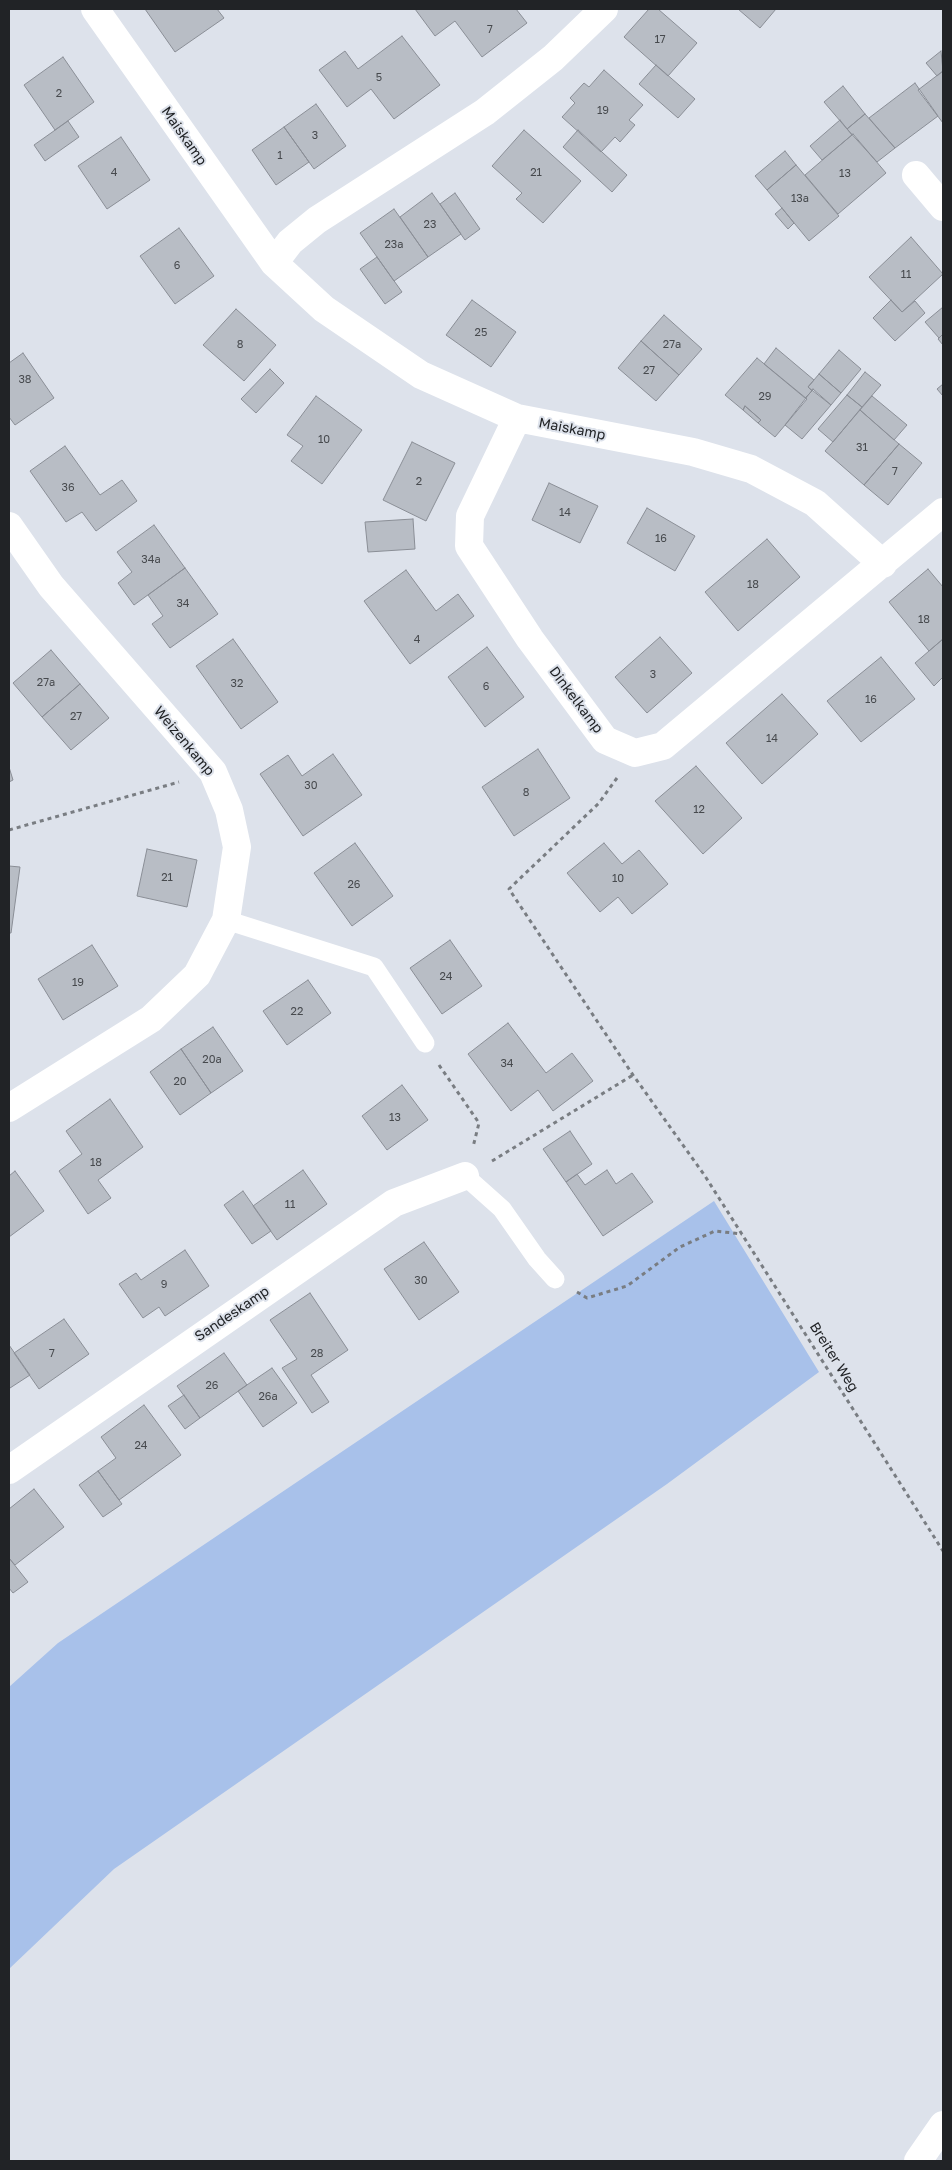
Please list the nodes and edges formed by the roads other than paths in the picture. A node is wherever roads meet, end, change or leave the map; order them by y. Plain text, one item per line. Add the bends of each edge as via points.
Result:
1 (95, 9) edge
2 (604, 9) edge
3 (916, 175) dead end
4 (943, 207) edge
5 (274, 262) junction
6 (517, 418) junction
7 (943, 512) edge
8 (9, 526) edge
9 (883, 564) junction
10 (226, 920) junction
11 (425, 1043) road end
12 (9, 1108) edge
13 (465, 1176) joint
14 (555, 1279) road end
15 (9, 1470) edge
16 (943, 2125) edge
17 (918, 2161) edge

1 - 5 street, Maiskamp
2 - 5 street via 553,58 485,112 317,220 290,242
3 - 4 street
5 - 6 street, Maiskamp via 324,309 421,375
6 - 9 street, Maiskamp via 693,452 751,469 815,503
6 - 9 street, Dinkelkamp via 470,516 469,546 530,639 605,740 635,753 664,746
7 - 9 street
8 - 10 street, Weizenkamp via 51,586 213,772 229,810 237,847
10 - 11 lane via 374,967
10 - 12 street, Weizenkamp via 197,975 151,1020
13 - 14 lane via 502,1209 536,1259
13 - 15 street, Sandeskamp via 394,1203
16 - 17 street

